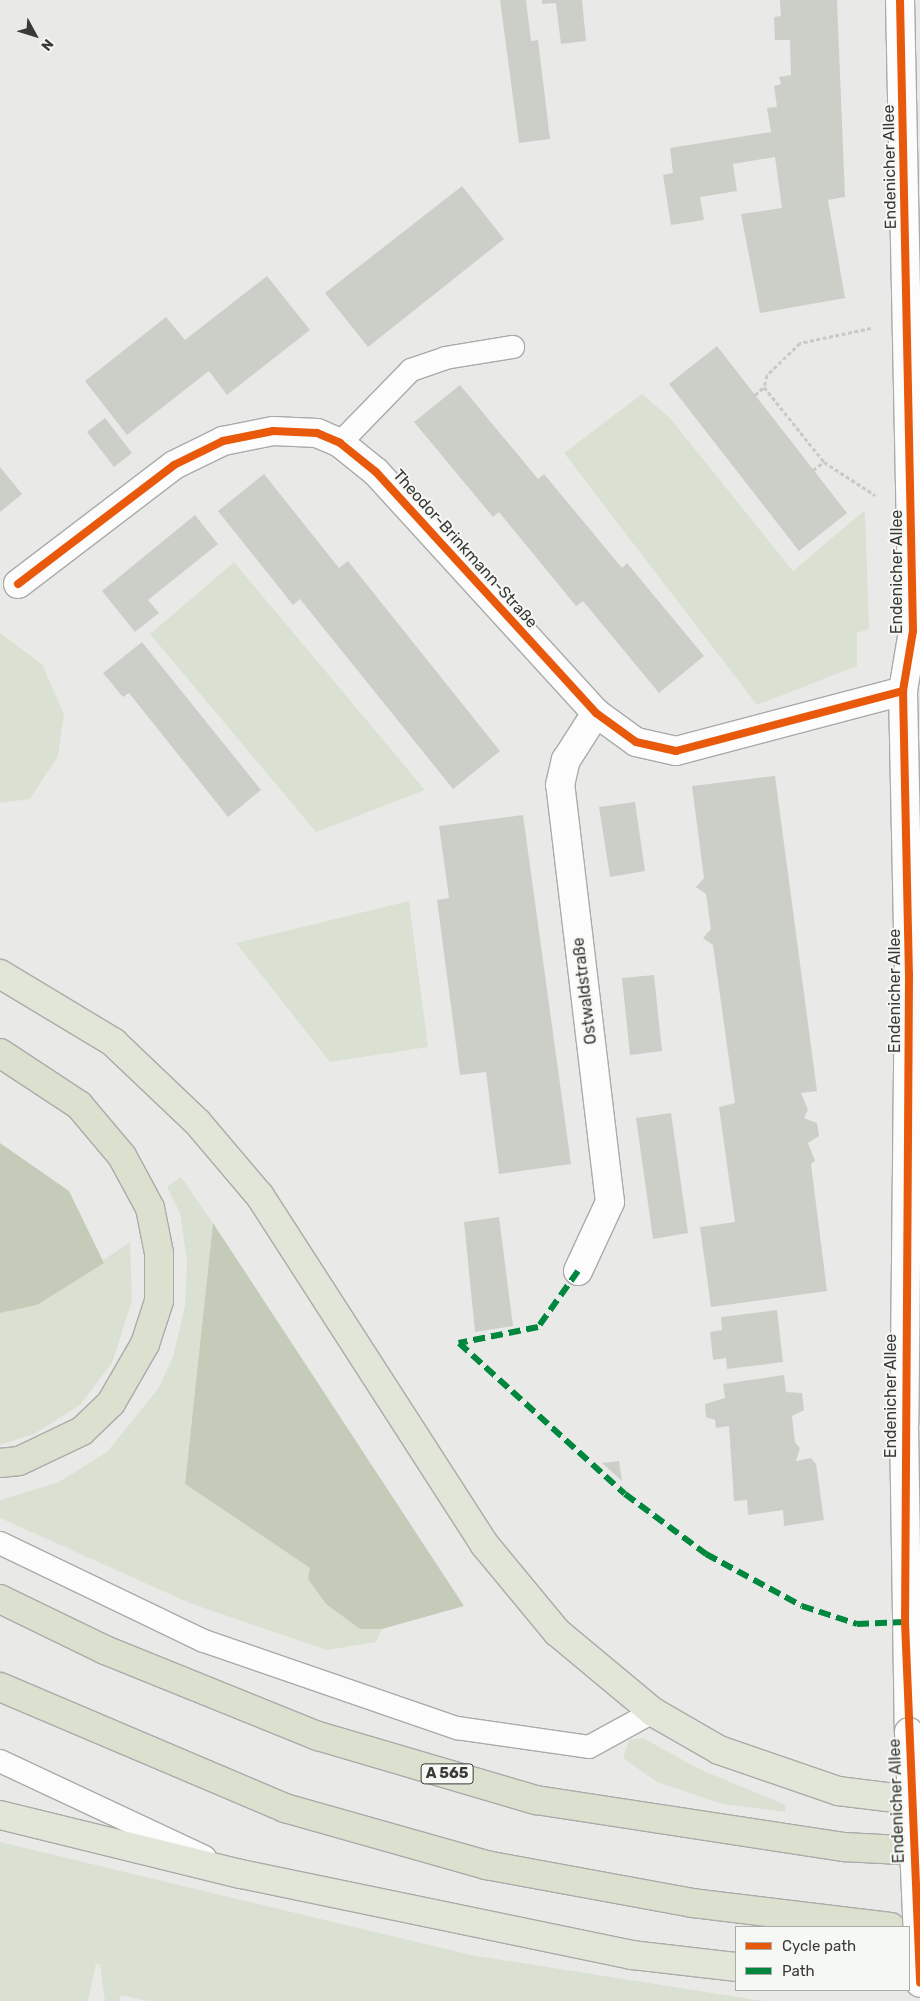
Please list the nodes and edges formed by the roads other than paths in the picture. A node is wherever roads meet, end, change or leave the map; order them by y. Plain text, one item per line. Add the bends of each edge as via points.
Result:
1 (900, 0) edge
2 (912, 339) edge
3 (513, 347) dead end
4 (340, 443) junction
5 (18, 584) dead end
6 (903, 691) junction
7 (596, 713) junction
8 (0, 974) edge
9 (0, 1053) edge
10 (578, 1271) dead end
11 (0, 1463) edge
12 (0, 1542) edge
13 (0, 1598) edge
14 (0, 1687) edge
15 (653, 1712) junction
16 (0, 1761) edge
17 (920, 1801) edge
18 (0, 1814) edge
19 (920, 1851) edge
20 (241, 1874) junction
21 (883, 1926) edge
22 (735, 1967) edge
23 (920, 1982) edge

1 - 2 street, Endenicher Allee
2 - 6 street, Endenicher Allee via 912,631
3 - 4 lane via 445,358 411,370
4 - 5 street, Theodor-Brinkmann-Straße via 318,433 274,431 223,441 174,465
4 - 7 street, Theodor-Brinkmann-Straße via 376,472
6 - 7 street, Theodor-Brinkmann-Straße via 676,751 636,742
6 - 23 street, Endenicher Allee, bridge via 910,974 904,1424 909,1732
7 - 10 street, Ostwaldstraße via 566,760 560,785 610,1202
8 - 15 highway via 113,1042 198,1123 260,1196 485,1545 557,1632
9 - 11 highway via 79,1105 122,1156 150,1208 159,1252 158,1301 145,1344 111,1403 82,1431 19,1461
12 - 15 lane via 204,1640 457,1728 588,1747
13 - 19 highway, A 565 via 105,1650 318,1736 536,1800 844,1847
14 - 21 highway via 286,1808 486,1865 692,1903
15 - 17 highway via 719,1750 782,1774 838,1791
16 - 20 lane
18 - 20 highway
20 - 22 highway via 632,1956

